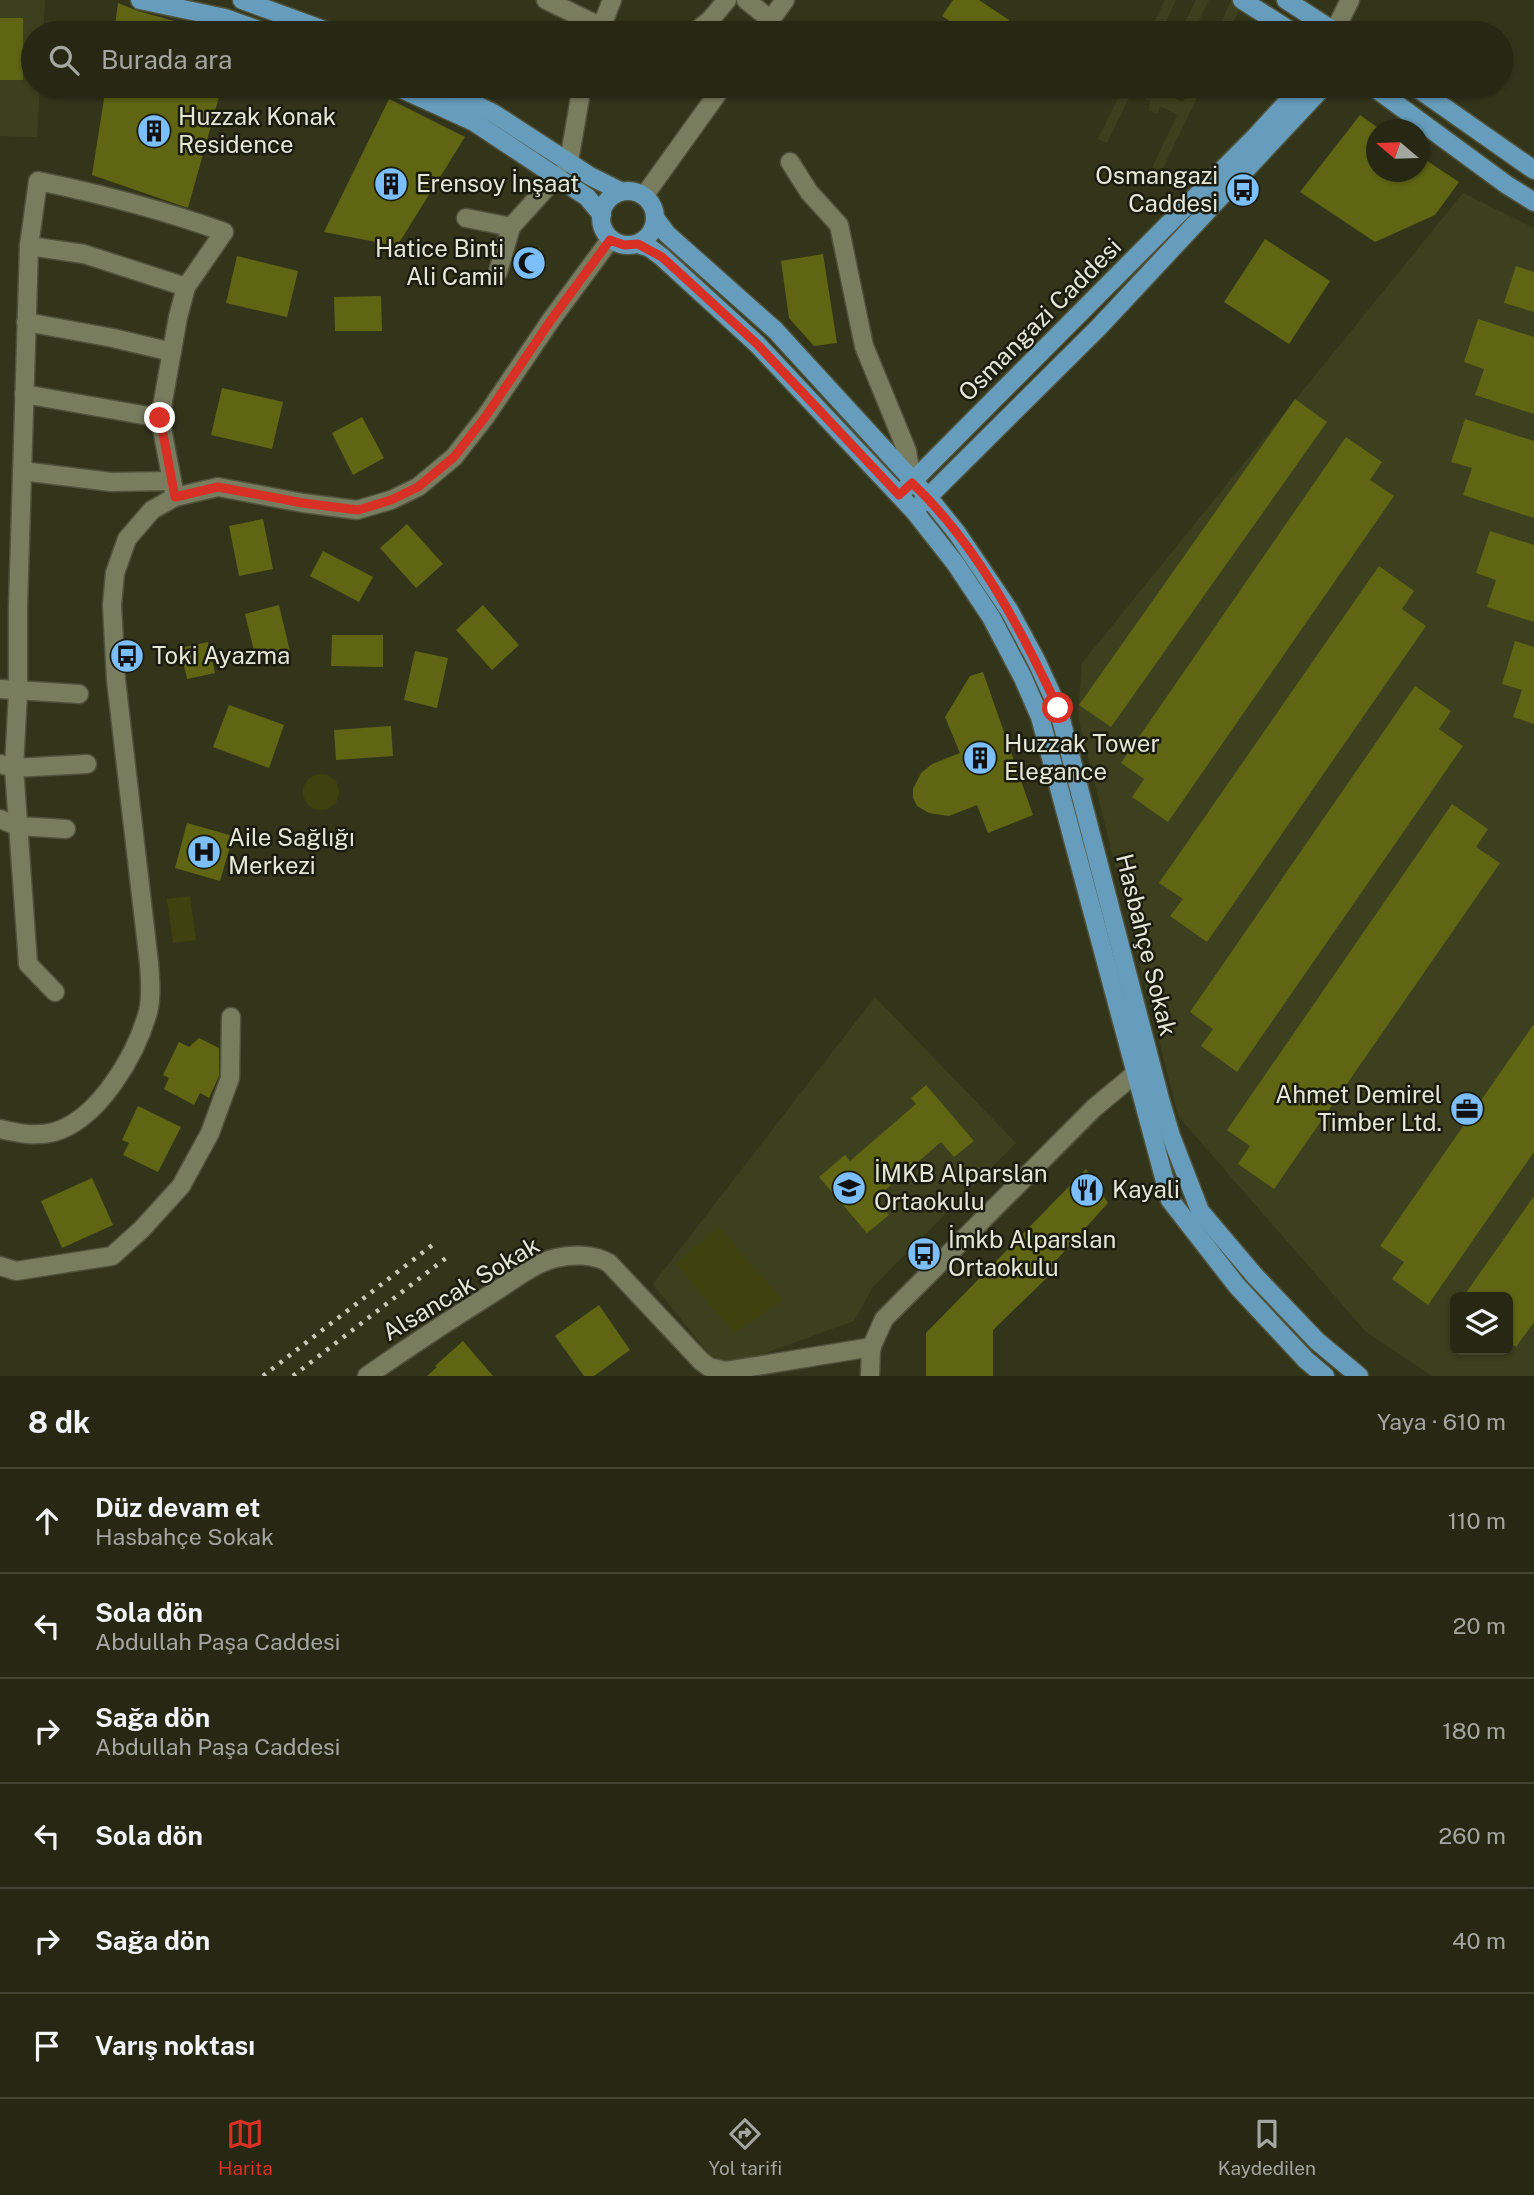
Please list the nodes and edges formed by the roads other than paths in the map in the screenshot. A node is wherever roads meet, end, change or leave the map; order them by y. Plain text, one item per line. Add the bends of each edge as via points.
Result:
1 (140, 0) edge
2 (242, 0) edge
3 (546, 0) edge
4 (611, 0) edge
5 (727, 0) edge
6 (746, 0) edge
7 (785, 0) edge
8 (1242, 0) edge
9 (1286, 0) edge
10 (1350, 0) edge
11 (233, 21) edge
12 (299, 21) edge
13 (586, 21) edge
14 (607, 21) edge
15 (709, 21) edge
16 (762, 21) edge
17 (770, 21) edge
18 (1275, 21) edge
19 (1318, 21) edge
20 (1340, 21) edge
21 (421, 98) edge
22 (462, 98) edge
23 (579, 98) edge
24 (714, 98) edge
25 (1291, 98) edge
26 (1313, 98) edge
27 (1388, 98) edge
28 (1430, 98) edge
29 (790, 162) dead end
30 (563, 168) junction
31 (1534, 170) edge
32 (620, 191) junction
33 (644, 196) junction
34 (1534, 202) edge
35 (601, 215) junction
36 (466, 218) dead end
37 (655, 218) junction
38 (512, 227) junction
39 (610, 240) junction
40 (638, 244) junction
41 (29, 246) junction
42 (498, 272) dead end
43 (186, 287) junction
44 (26, 323) junction
45 (172, 352) junction
46 (24, 394) junction
47 (160, 418) junction
48 (22, 471) junction
49 (174, 489) junction
50 (905, 489) junction
51 (928, 497) junction
52 (914, 511) junction
53 (0, 689) edge
54 (18, 692) junction
55 (79, 694) dead end
56 (87, 764) dead end
57 (7, 766) edge
58 (8, 822) edge
59 (66, 829) dead end
60 (54, 992) dead end
61 (231, 1017) dead end
62 (1144, 1069) junction
63 (0, 1129) edge
64 (0, 1266) edge
65 (872, 1347) junction
66 (367, 1376) edge
67 (870, 1376) edge
68 (1325, 1376) edge
69 (1359, 1376) edge

1 - 11 main road
2 - 12 main road
3 - 13 street
4 - 14 street
5 - 15 street
6 - 16 street
7 - 17 street
8 - 18 main road
9 - 19 main road
10 - 20 street
21 - 30 main road
22 - 30 main road via 493,113
23 - 30 street
24 - 33 street
25 - 50 main road, Osmangazi Caddesi
26 - 51 main road, Osmangazi Caddesi via 1099,327
27 - 34 main road
28 - 31 main road
29 - 50 street via 839,225 864,346 907,451
30 - 32 main road
30 - 35 main road
30 - 38 street
32 - 33 main road
32 - 35 main road via 609,199
33 - 37 main road
35 - 39 main road
36 - 38 street
37 - 40 main road
37 - 50 main road via 667,234 775,330
38 - 42 street
39 - 40 main road
39 - 49 street via 454,457 418,487 358,510 218,487
40 - 50 main road via 662,257 757,344
41 - 43 street via 84,254
41 - 43 street via 38,181 108,196 224,233
41 - 44 street
43 - 45 street
44 - 45 street
44 - 46 street
45 - 47 street
46 - 47 street
46 - 48 street
47 - 49 street
48 - 49 street
48 - 54 street
49 - 63 street via 127,539 115,573 113,605 116,680 149,963 148,1011 127,1059 92,1110 54,1132 23,1134
50 - 51 main road, Hasbahçe Sokak
50 - 52 main road, Hasbahçe Sokak
51 - 52 main road, Osmangazi Caddesi
51 - 62 main road, Hasbahçe Sokak via 1009,610 1058,708
52 - 62 main road, Hasbahçe Sokak via 990,617 1040,717
53 - 54 street
54 - 55 street
54 - 57 street
56 - 57 street
57 - 58 street via 17,802
58 - 59 street
58 - 60 street via 28,964
61 - 64 street via 230,1078 210,1133 181,1186 112,1256 16,1270
62 - 65 street via 1094,1108 884,1319
62 - 68 main road, Hasbahçe Sokak via 1170,1200 1237,1286
62 - 69 main road, Hasbahçe Sokak via 1200,1211 1317,1341
65 - 66 street, Alsancak Sokak via 718,1370 701,1360 609,1263 590,1256 566,1256 522,1275
65 - 67 street

